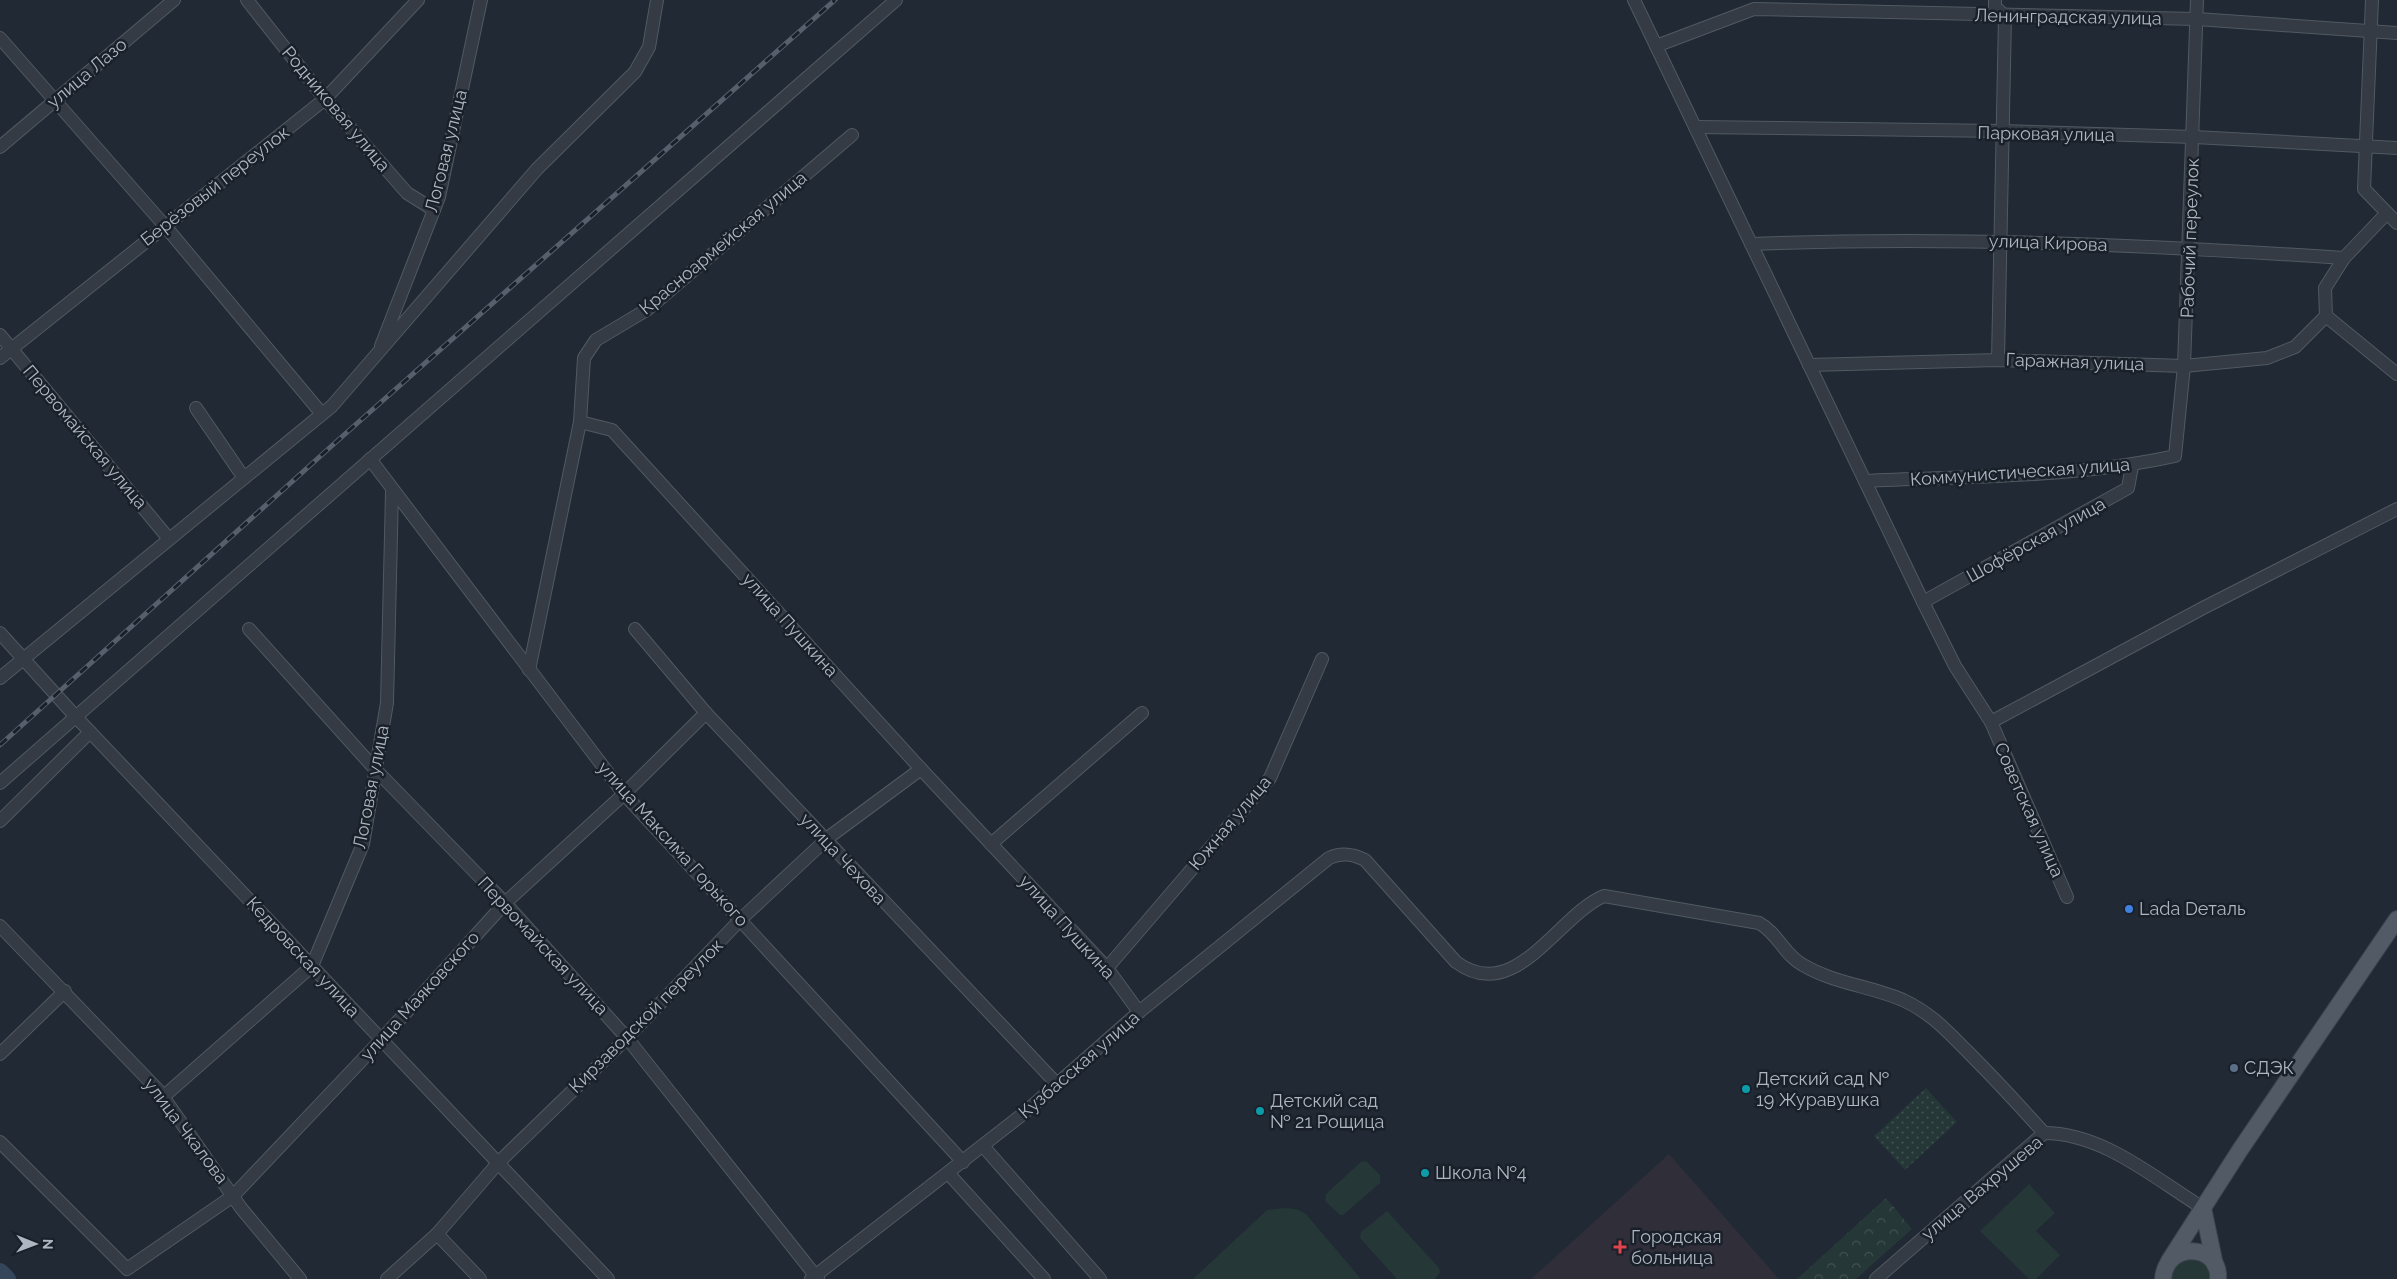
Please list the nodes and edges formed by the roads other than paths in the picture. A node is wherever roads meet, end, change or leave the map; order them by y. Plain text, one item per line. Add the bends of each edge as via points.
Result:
1 (174, 0) edge
2 (247, 0) edge
3 (418, 0) edge
4 (480, 0) edge
5 (658, 0) edge
6 (896, 0) edge
7 (1634, 0) edge
8 (1995, 0) edge
9 (2197, 0) edge
10 (2372, 0) edge
11 (2004, 16) junction
12 (2197, 19) junction
13 (2371, 31) junction
14 (2397, 33) edge
15 (0, 38) edge
16 (1656, 46) junction
17 (325, 99) junction
18 (55, 100) junction
19 (1695, 128) junction
20 (2001, 131) junction
21 (852, 135) dead end
22 (2194, 137) junction
23 (0, 147) edge
24 (2367, 147) junction
25 (2397, 148) edge
26 (434, 210) junction
27 (2386, 214) junction
28 (2397, 223) edge
29 (165, 226) junction
30 (2001, 241) junction
31 (1751, 244) junction
32 (2190, 248) junction
33 (2344, 258) junction
34 (2326, 316) junction
35 (0, 335) edge
36 (10, 348) junction
37 (378, 355) junction
38 (0, 358) edge
39 (1998, 360) junction
40 (1809, 365) junction
41 (2184, 366) junction
42 (2397, 374) edge
43 (196, 408) dead end
44 (322, 414) junction
45 (580, 422) junction
46 (2175, 456) joint
47 (370, 459) junction
48 (2132, 466) junction
49 (244, 478) junction
50 (1865, 481) junction
51 (392, 492) junction
52 (2397, 509) edge
53 (169, 539) junction
54 (1923, 602) junction
55 (249, 629) dead end
56 (635, 629) dead end
57 (0, 633) edge
58 (23, 658) junction
59 (1322, 659) dead end
60 (529, 670) junction
61 (0, 678) edge
62 (1142, 712) dead end
63 (706, 713) junction
64 (76, 717) junction
65 (1991, 722) junction
66 (90, 732) junction
67 (375, 768) junction
68 (921, 769) junction
69 (0, 783) edge
70 (624, 794) junction
71 (0, 821) edge
72 (826, 841) junction
73 (991, 844) junction
74 (2068, 897) dead end
75 (505, 903) junction
76 (741, 919) junction
77 (2397, 919) edge
78 (0, 926) edge
79 (312, 966) junction
80 (1107, 968) junction
81 (65, 991) junction
82 (1139, 1012) junction
83 (627, 1038) junction
84 (381, 1040) junction
85 (0, 1054) edge
86 (1056, 1084) junction
87 (163, 1096) junction
88 (2044, 1133) junction
89 (0, 1142) edge
90 (983, 1146) junction
91 (963, 1162) junction
92 (498, 1163) junction
93 (949, 1174) junction
94 (233, 1196) junction
95 (2203, 1208) junction
96 (437, 1234) junction
97 (2164, 1273) edge
98 (2218, 1274) edge
99 (815, 1278) edge
100 (300, 1279) edge
101 (387, 1279) edge
102 (480, 1279) edge
103 (608, 1279) edge
104 (1044, 1279) edge
105 (1100, 1279) edge
106 (1876, 1279) edge

1 - 18 street, улица Лазо
2 - 17 street, Родниковая улица
3 - 17 street, Берёзовый переулок
4 - 26 street, Логовая улица
5 - 37 street via 648,47 635,72 537,169
6 - 47 street
7 - 16 street, Советская улица
8 - 11 street via 1995,7
9 - 12 street, Рабочий переулок
10 - 13 street
11 - 12 street, Ленинградская улица
11 - 16 street, Ленинградская улица via 1754,9
11 - 20 street
12 - 13 street, Ленинградская улица
12 - 22 street, Рабочий переулок
13 - 14 street, Ленинградская улица
13 - 24 street
15 - 18 street
16 - 19 street, Советская улица
17 - 26 street, Родниковая улица via 407,193
17 - 29 street, Берёзовый переулок
18 - 23 street, улица Лазо
18 - 29 street
19 - 20 street, Парковая улица
19 - 31 street, Советская улица
20 - 22 street, Парковая улица
20 - 30 street
21 - 45 street, Красноармейская улица via 648,309 596,340 584,358
22 - 24 street, Парковая улица
22 - 32 street, Рабочий переулок
24 - 25 street, Парковая улица
24 - 27 street via 2364,189
26 - 37 street, Логовая улица
27 - 28 street
27 - 33 street
29 - 36 street, Берёзовый переулок
29 - 44 street
30 - 31 street, улица Кирова
30 - 32 street, улица Кирова
30 - 39 street
31 - 40 street, Советская улица
32 - 33 street, улица Кирова
32 - 41 street, Рабочий переулок
33 - 34 street via 2325,288
34 - 41 street, Гаражная улица via 2294,347 2267,358
34 - 42 street
35 - 36 street, Первомайская улица
36 - 38 street, Берёзовый переулок
36 - 53 street, Первомайская улица
37 - 44 street
39 - 40 street, Гаражная улица
39 - 41 street, Гаражная улица
40 - 50 street, Советская улица
41 - 46 street, Рабочий переулок
43 - 49 street
44 - 49 street
45 - 60 street, Красноармейская улица
45 - 68 street, улица Пушкина via 612,430
46 - 48 street, Коммунистическая улица
47 - 51 street, улица Максима Горького
47 - 64 street
48 - 50 street, Коммунистическая улица
48 - 54 street, Шофёрская улица via 2128,488
49 - 53 street
50 - 54 street, Советская улица
51 - 60 street, улица Максима Горького
51 - 67 street, Логовая улица via 387,703
52 - 65 street
53 - 58 street
54 - 65 street, Советская улица via 1955,666
55 - 67 street, Первомайская улица
56 - 63 street, улица Чехова
57 - 58 street, Кедровская улица
58 - 61 street
58 - 64 street, Кедровская улица
59 - 80 street, Южная улица via 1270,778
60 - 70 street, улица Максима Горького
62 - 73 street
63 - 70 street, улица Маяковского
63 - 72 street, улица Чехова
64 - 66 street, Кедровская улица
64 - 69 street
65 - 74 street, Советская улица
66 - 71 street
66 - 79 street, Кедровская улица
67 - 75 street, Первомайская улица
67 - 79 street, Логовая улица via 363,844
68 - 72 street, Кирзаводской переулок
68 - 73 street, улица Пушкина
70 - 75 street, улица Маяковского
70 - 76 street, улица Максима Горького
72 - 76 street, Кирзаводской переулок
72 - 86 street, улица Чехова
73 - 80 street, улица Пушкина
75 - 83 street, Первомайская улица
75 - 84 street, улица Маяковского
76 - 83 street, Кирзаводской переулок
76 - 91 street, улица Максима Горького
77 - 95 main road
78 - 81 street, улица Чкалова
79 - 84 street, Кедровская улица
79 - 87 street, Логовая улица
80 - 82 street, улица Пушкина
81 - 85 street
81 - 87 street, улица Чкалова
82 - 86 street, Кузбасская улица
82 - 88 street, Кузбасская улица via 1330,858 1346,854 1365,860 1456,962 1482,974 1498,972 1529,958 1589,902 1604,896 1759,923 1775,935 1790,955 1812,971 1902,1000 1936,1019
83 - 92 street, Кирзаводской переулок
83 - 99 street, Первомайская улица
84 - 92 street, Кедровская улица
84 - 94 street, улица Маяковского
86 - 90 street, Кузбасская улица
87 - 94 street, улица Чкалова
88 - 95 street, улица Вахрушева via 2072,1135 2119,1155
88 - 106 street, улица Вахрушева
89 - 94 street, улица Маяковского via 127,1269
90 - 91 street, Кузбасская улица
90 - 105 street
91 - 93 street, Кузбасская улица
92 - 96 street, Кирзаводской переулок
92 - 103 street, Кедровская улица
93 - 99 street, Кузбасская улица
93 - 104 street
94 - 100 street, улица Чкалова
95 - 97 main road
95 - 98 main road
96 - 101 street, Кирзаводской переулок
96 - 102 street
97 - 98 main road via 2177,1254 2193,1251 2208,1256

